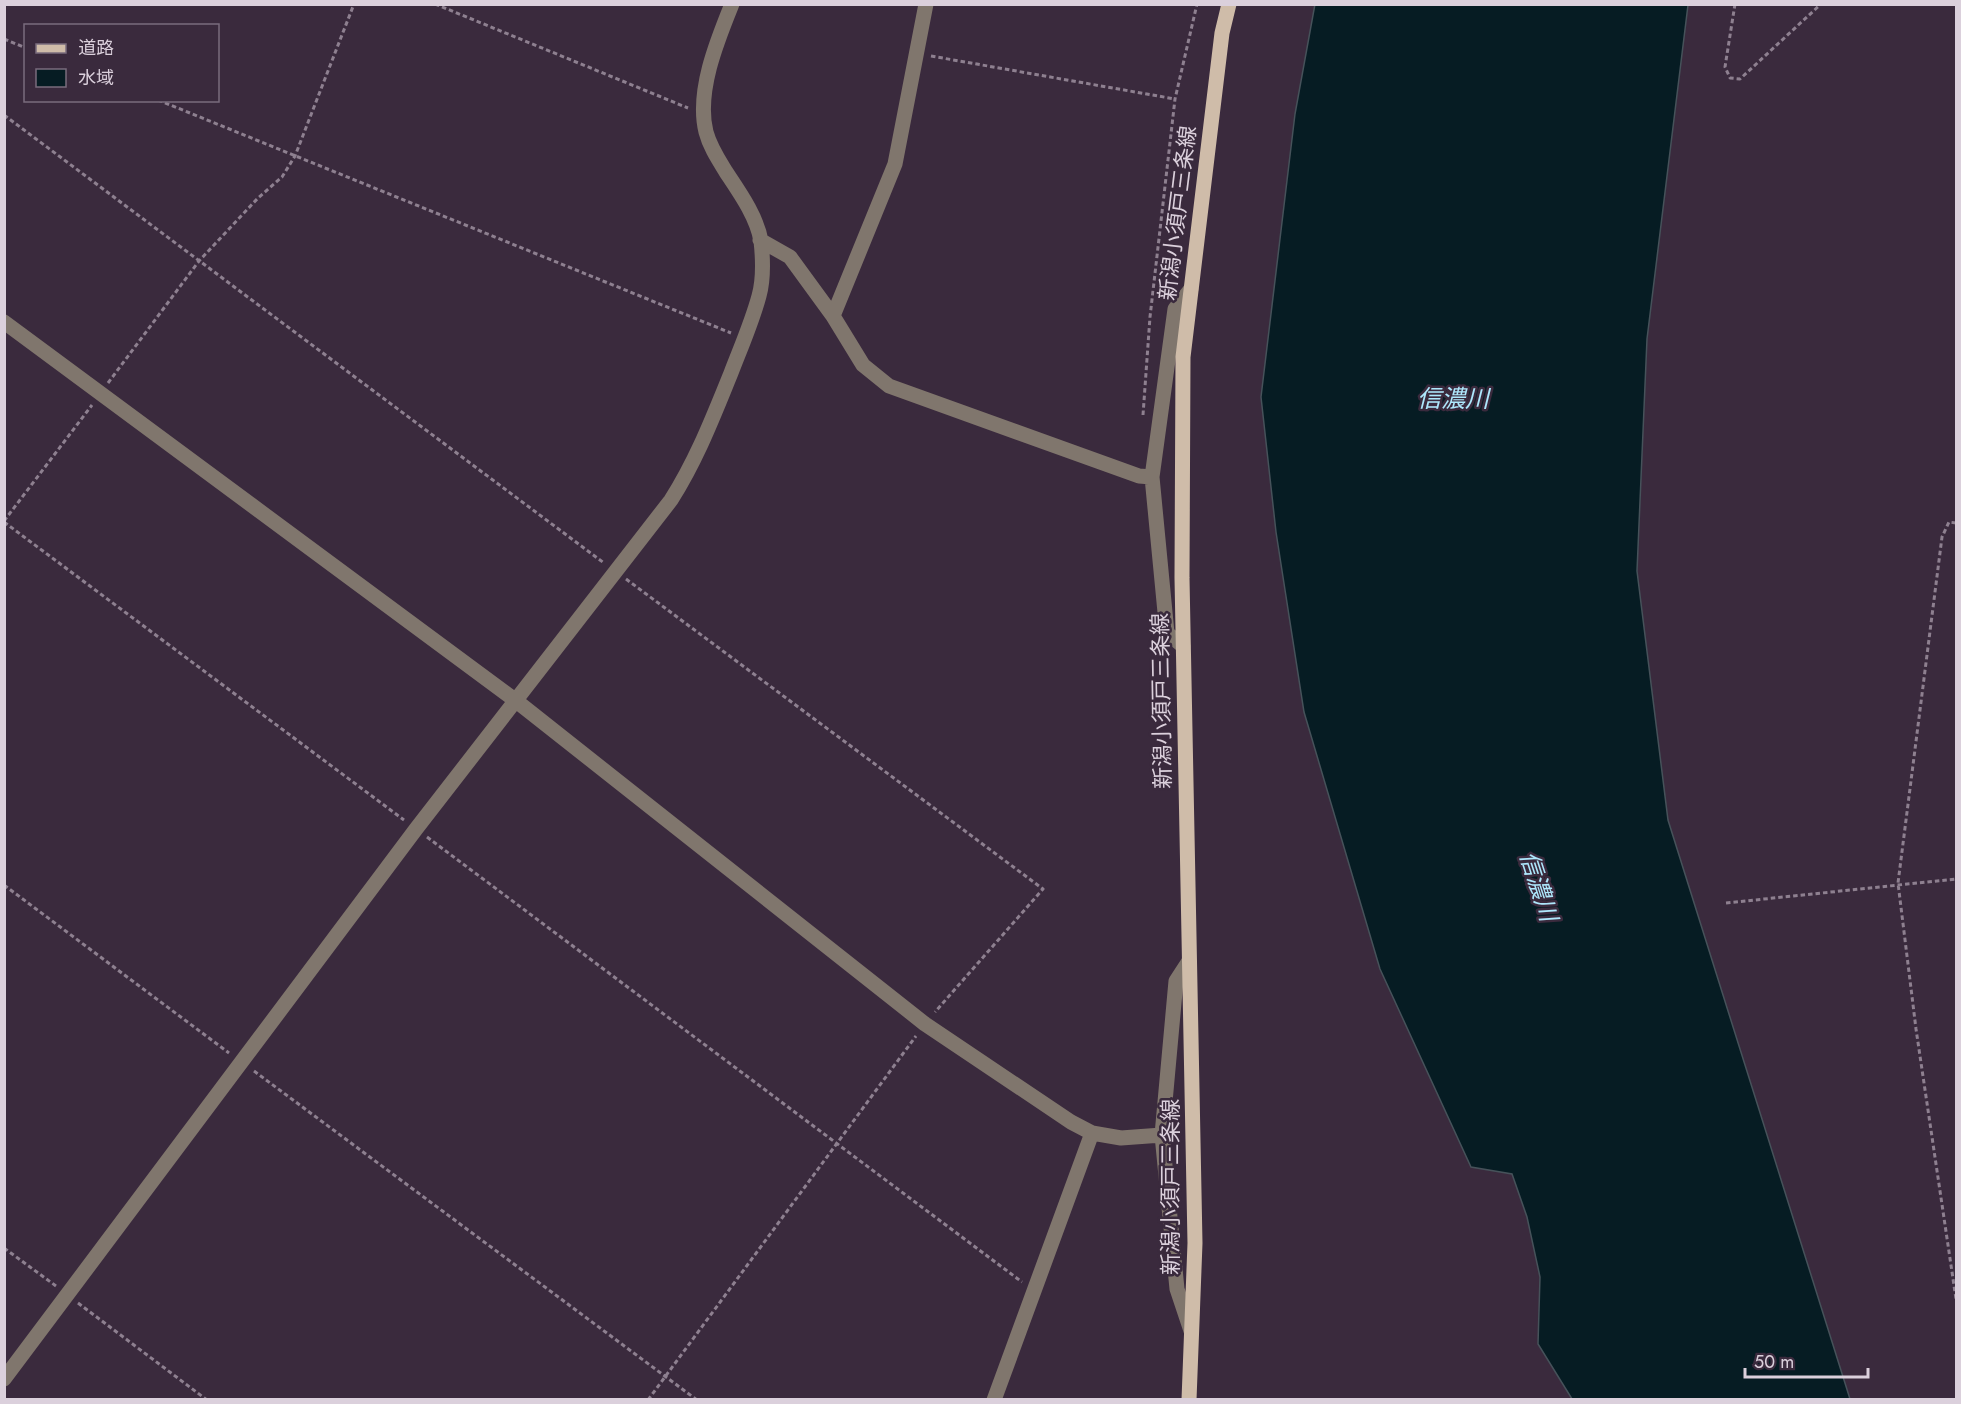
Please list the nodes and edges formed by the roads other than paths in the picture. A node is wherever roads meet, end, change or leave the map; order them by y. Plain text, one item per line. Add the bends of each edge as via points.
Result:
1 (732, 4) edge
2 (926, 4) edge
3 (1229, 4) edge
4 (760, 240) junction
5 (1191, 289) junction
6 (833, 316) junction
7 (4, 322) edge
8 (1152, 477) junction
9 (1183, 646) junction
10 (515, 700) junction
11 (1189, 961) junction
12 (1092, 1133) junction
13 (1162, 1135) junction
14 (1191, 1331) junction
15 (4, 1379) edge
16 (994, 1400) edge
17 (1189, 1400) edge

1 - 4 street via 710,63 703,114 712,150 749,210
2 - 6 street via 895,164
3 - 5 main road, 新潟小須戸三条線 via 1222,33
4 - 6 street via 790,257
4 - 10 street via 763,268 759,294 690,471
5 - 8 street via 1175,309
5 - 9 main road, 新潟小須戸三条線 via 1183,357
6 - 8 street via 863,365 888,386 1139,476
7 - 10 street
8 - 9 street via 1167,633
9 - 11 main road, 新潟小須戸三条線
10 - 12 street via 925,1024
10 - 15 street
11 - 13 street via 1176,981
11 - 14 main road, 新潟小須戸三条線 via 1195,1243
12 - 13 street via 1121,1138
12 - 16 street
13 - 14 street via 1178,1289
14 - 17 main road, 新潟小須戸三条線

